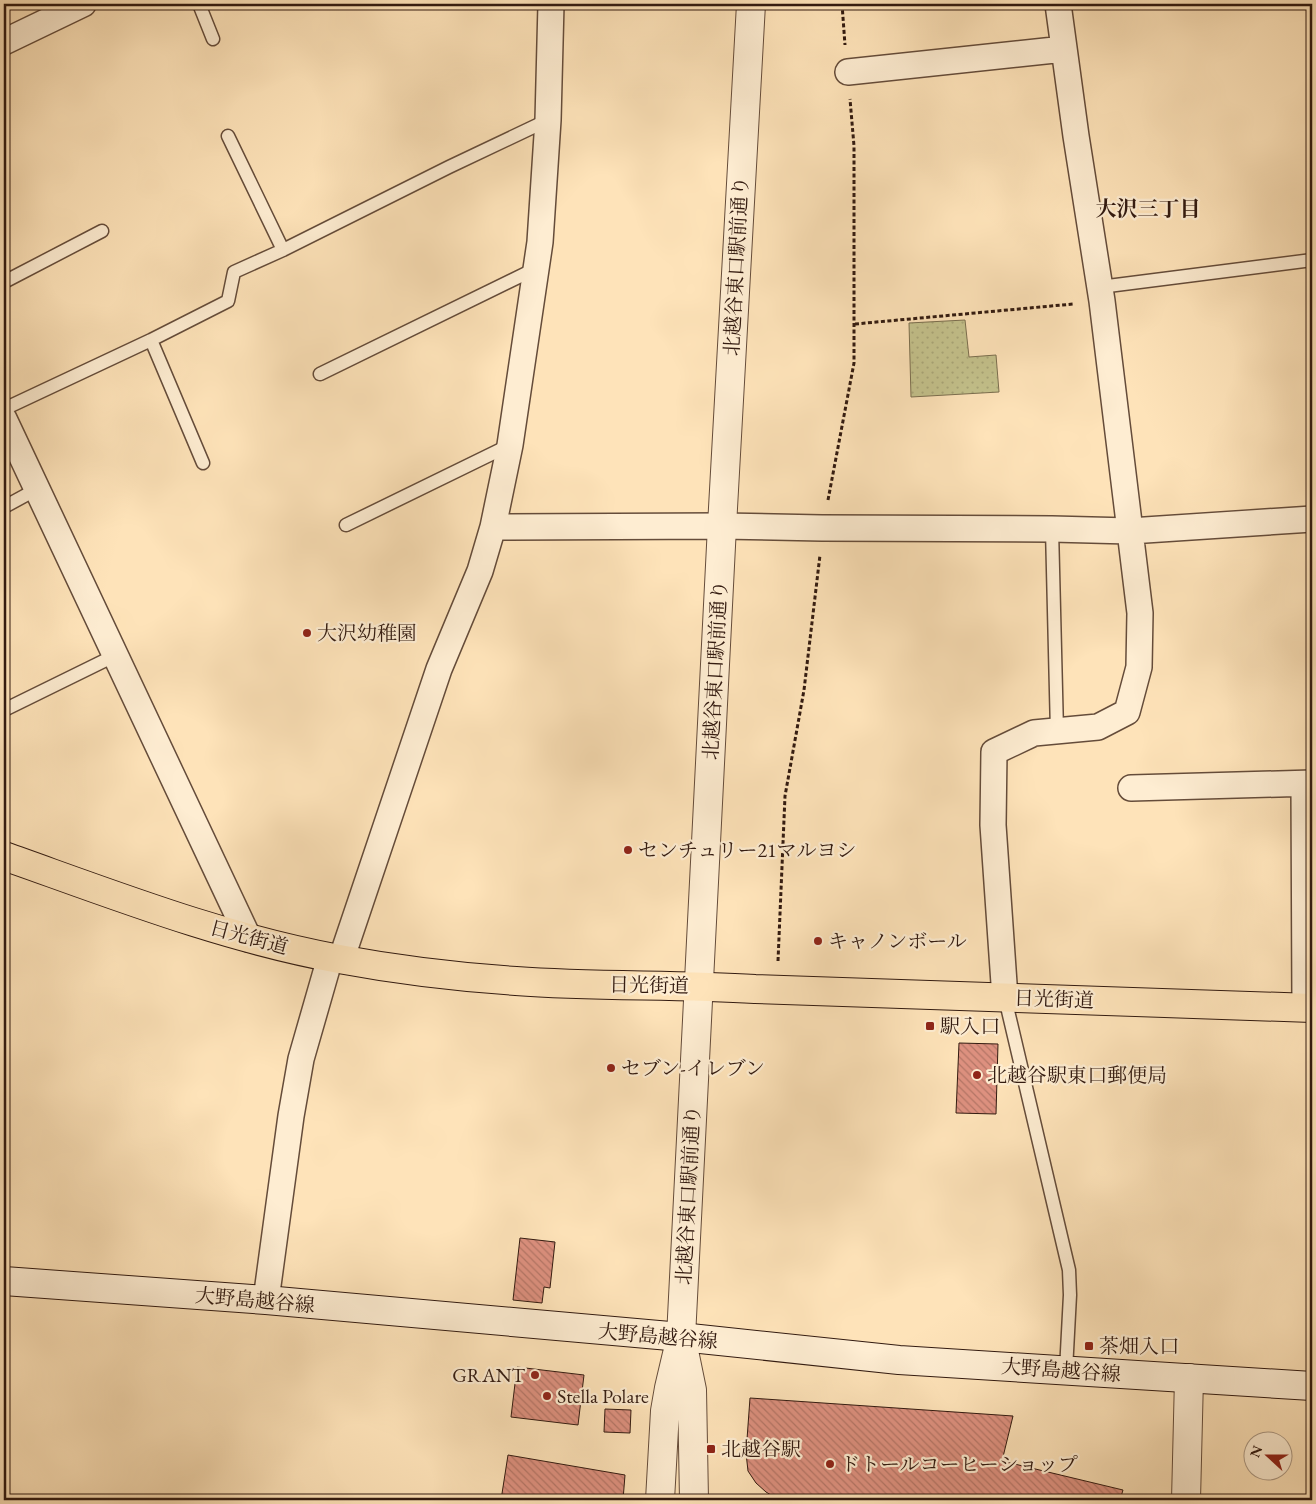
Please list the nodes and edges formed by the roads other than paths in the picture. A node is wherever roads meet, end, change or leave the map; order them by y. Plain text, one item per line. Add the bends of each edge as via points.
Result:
1 (83, 4) edge
2 (199, 4) edge
3 (551, 4) edge
4 (751, 4) edge
5 (1058, 4) edge
6 (213, 38) dead end
7 (4, 42) edge
8 (1064, 49) junction
9 (848, 72) road end
10 (548, 120) junction
11 (228, 136) dead end
12 (102, 231) dead end
13 (283, 250) junction
14 (1312, 260) edge
15 (537, 268) junction
16 (4, 282) edge
17 (1101, 294) junction
18 (151, 340) junction
19 (320, 374) dead end
20 (4, 409) edge
21 (4, 419) edge
22 (510, 444) junction
23 (203, 463) dead end
24 (37, 489) junction
25 (4, 507) edge
26 (1312, 519) edge
27 (346, 524) dead end
28 (722, 526) junction
29 (493, 527) junction
30 (1052, 529) junction
31 (1130, 531) junction
32 (116, 655) junction
33 (4, 710) edge
34 (1057, 732) junction
35 (1308, 783) edge
36 (1132, 788) dead end
37 (4, 856) edge
38 (249, 939) junction
39 (336, 959) junction
40 (699, 986) junction
41 (1006, 998) junction
42 (1309, 1008) edge
43 (4, 1281) edge
44 (266, 1300) junction
45 (681, 1337) junction
46 (1066, 1370) junction
47 (1189, 1378) junction
48 (1312, 1386) edge
49 (660, 1500) edge
50 (694, 1500) edge
51 (1186, 1500) edge

1 - 7 street
2 - 6 lane
3 - 10 street
4 - 28 street, 北越谷東口駅前通り
5 - 8 street
8 - 9 street
8 - 17 street
10 - 13 lane
10 - 15 street
11 - 13 lane
12 - 16 lane
13 - 18 lane via 234,272 228,301
14 - 17 lane
15 - 19 lane
15 - 22 street
17 - 31 street
18 - 20 lane
18 - 23 lane
21 - 24 street
22 - 27 lane
22 - 29 street
24 - 25 lane
24 - 32 street
26 - 31 street
28 - 29 street
28 - 30 street
28 - 40 street, 北越谷東口駅前通り
29 - 39 street via 480,571 439,669
30 - 31 street
30 - 34 lane
31 - 34 street via 1140,613 1139,667 1127,712 1098,727
32 - 33 lane
32 - 38 street
34 - 41 street via 1034,733 994,752 993,825
35 - 36 street
35 - 42 street
37 - 38 main road, 日光街道
38 - 39 main road, 日光街道
39 - 40 main road, 日光街道 via 517,982
39 - 44 street via 301,1059
40 - 41 main road, 日光街道
40 - 45 street, 北越谷東口駅前通り
41 - 42 main road, 日光街道
41 - 46 lane via 1068,1270
43 - 44 street, 大野島越谷線
44 - 45 street, 大野島越谷線
45 - 46 street, 大野島越谷線 via 899,1360
45 - 49 street via 666,1411
45 - 50 street via 692,1390
46 - 47 street, 大野島越谷線
47 - 48 street, 大野島越谷線
47 - 51 street

